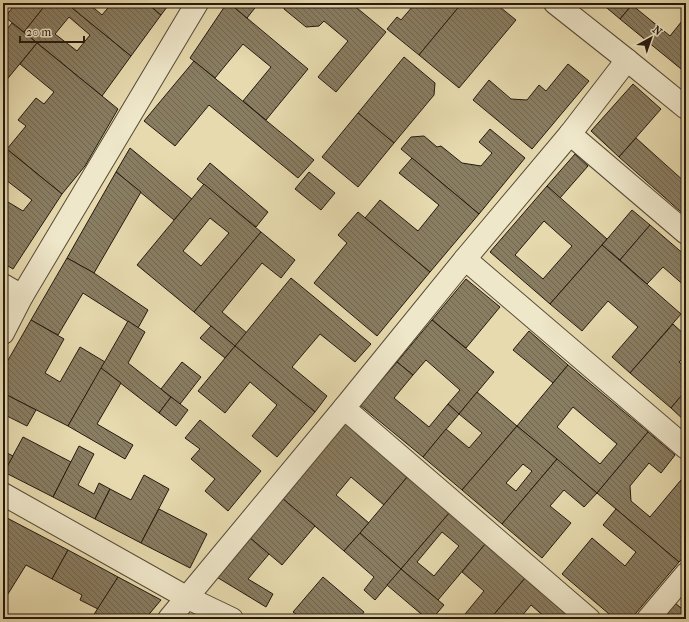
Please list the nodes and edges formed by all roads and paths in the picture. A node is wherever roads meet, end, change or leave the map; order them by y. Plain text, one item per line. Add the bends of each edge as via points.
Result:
1 (197, 3) edge
2 (556, 3) edge
3 (627, 60) junction
4 (686, 108) edge
5 (570, 134) junction
6 (686, 233) edge
7 (466, 259) junction
8 (3, 286) edge
9 (22, 296) junction
10 (3, 333) edge
11 (344, 408) junction
12 (686, 448) edge
13 (3, 494) edge
14 (686, 574) edge
15 (186, 597) junction
16 (169, 619) edge
17 (232, 619) edge
18 (589, 619) edge
19 (648, 619) edge

1 - 9 street
2 - 3 street
3 - 4 street
3 - 5 street
5 - 6 street
5 - 7 street
7 - 11 street
7 - 12 street
8 - 9 street
9 - 10 street
11 - 15 street
11 - 18 street
13 - 15 street
14 - 19 street
15 - 16 street
15 - 17 street

